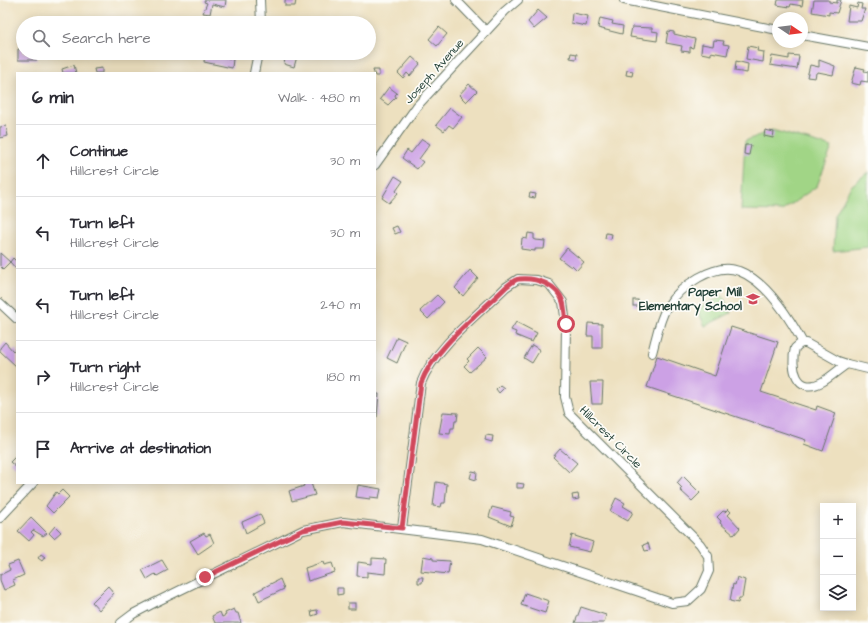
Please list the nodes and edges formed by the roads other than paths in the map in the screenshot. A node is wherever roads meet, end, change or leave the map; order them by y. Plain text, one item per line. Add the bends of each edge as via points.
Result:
1 (260, 0) edge
2 (456, 0) edge
3 (518, 0) edge
4 (624, 0) edge
5 (261, 16) edge
6 (772, 29) edge
7 (486, 31) junction
8 (808, 36) edge
9 (868, 47) edge
10 (257, 60) edge
11 (254, 72) edge
12 (376, 164) edge
13 (0, 303) edge
14 (16, 318) edge
15 (803, 343) junction
16 (652, 353) dead end
17 (847, 364) junction
18 (868, 368) edge
19 (32, 484) edge
20 (0, 518) edge
21 (402, 528) junction
22 (122, 623) edge

1 - 5 street
2 - 7 street
3 - 7 street, Joseph Avenue
4 - 6 street
7 - 12 street, Joseph Avenue via 417,106
8 - 9 street
10 - 11 street
13 - 14 street
15 - 16 street via 783,309 765,290 739,271 726,269 699,277 676,294 666,307
15 - 17 street
15 - 17 street via 795,348 793,357 794,372 802,382 822,382
17 - 18 street
19 - 20 street
21 - 21 street, Hillcrest Circle via 421,383 426,370 438,354 506,287 518,279 537,280 549,284 563,302 566,324 565,397 569,413 700,544 708,556 709,571 701,589 688,601 672,603 482,539
21 - 22 street, Hillcrest Circle via 343,522 303,530 154,603

